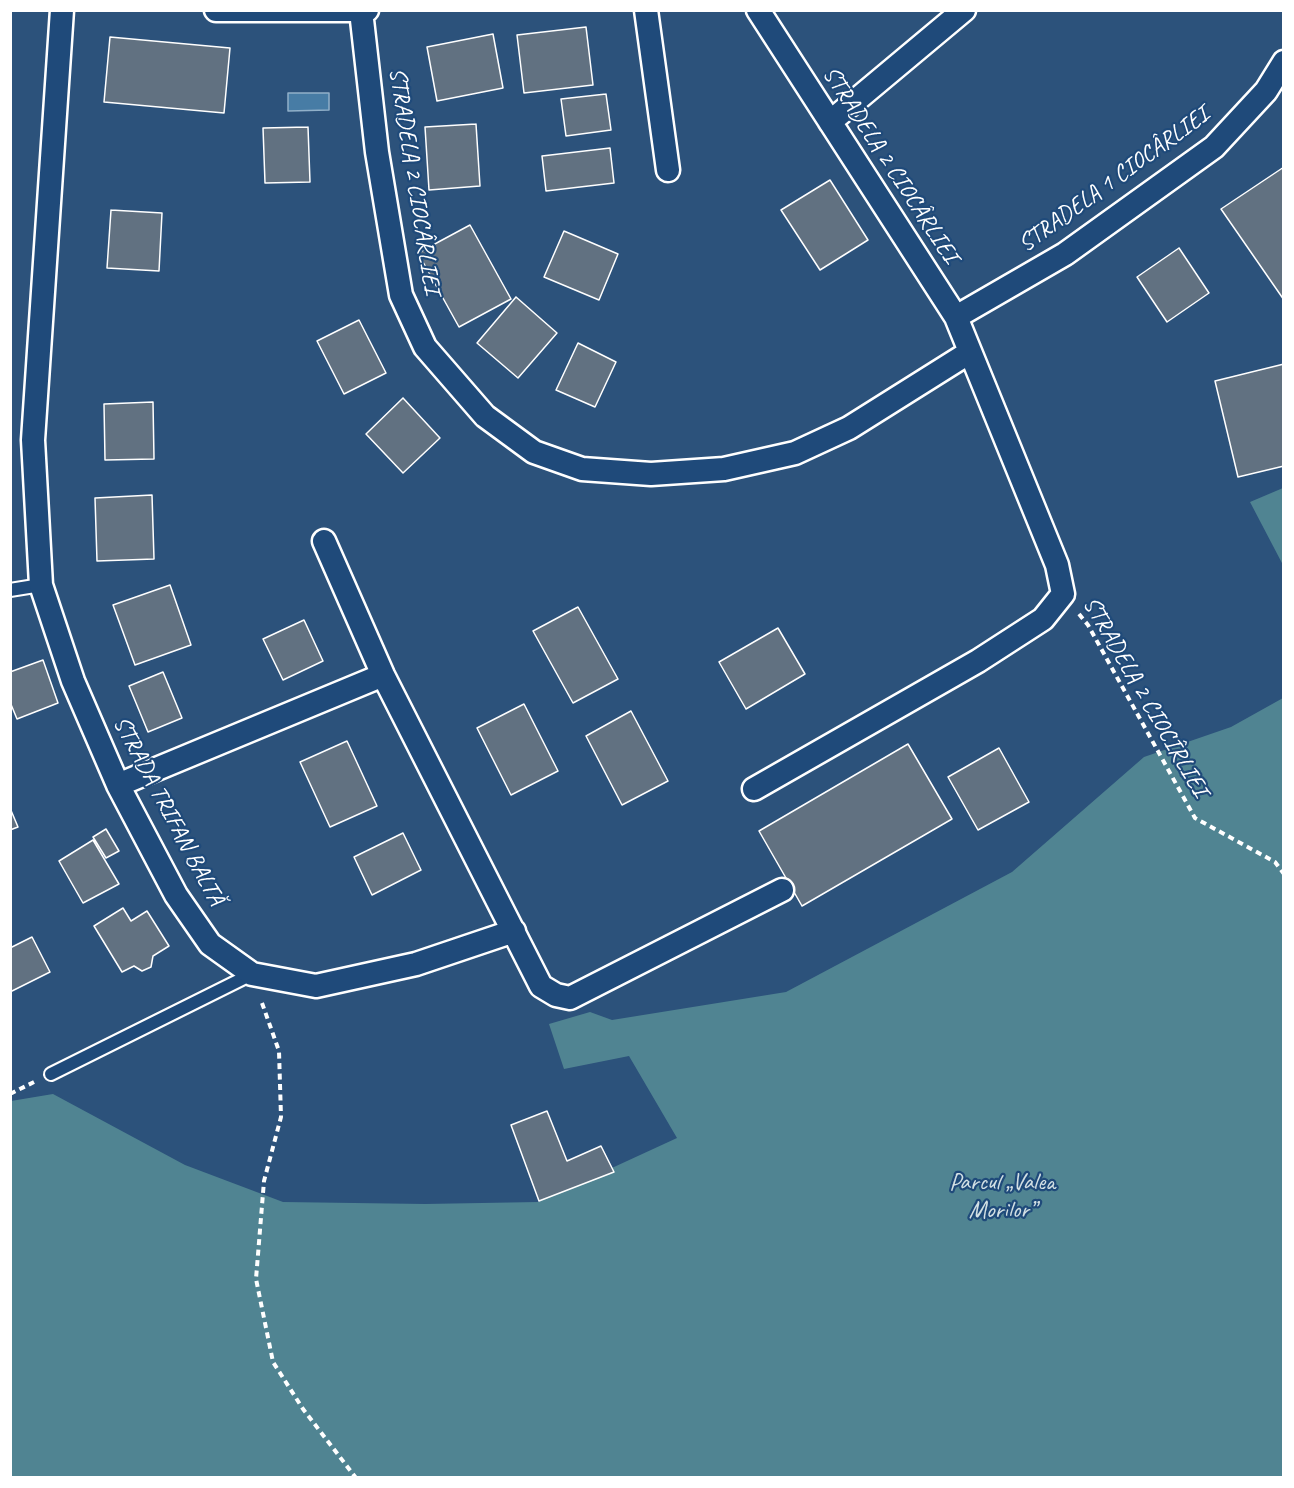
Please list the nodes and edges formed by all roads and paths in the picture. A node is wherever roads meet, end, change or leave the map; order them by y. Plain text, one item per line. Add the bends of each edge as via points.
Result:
1 (62, 10) edge
2 (216, 10) edge
3 (646, 10) edge
4 (758, 10) edge
5 (964, 10) edge
6 (364, 11) edge
7 (1284, 62) edge
8 (830, 123) junction
9 (668, 170) dead end
10 (956, 317) junction
11 (970, 352) junction
12 (324, 541) dead end
13 (41, 585) junction
14 (10, 590) edge
15 (1063, 594) junction
16 (383, 675) junction
17 (118, 785) junction
18 (754, 789) dead end
19 (1284, 874) edge
20 (782, 890) dead end
21 (514, 931) junction
22 (252, 974) junction
23 (51, 1074) dead end
24 (356, 1478) edge

1 - 13 street, STRADA TRIFAN BALTĂ via 33,440
2 - 6 street, STRADELA 2 CIOCÂRLIEI
3 - 9 street
4 - 8 street, STRADELA 2 CIOCÂRLIEI
5 - 8 street
6 - 11 street, STRADELA 2 CIOCÂRLIEI via 377,152 401,295 425,347 485,416 534,453 582,469 651,474 724,469 795,453 849,428
7 - 10 street, STRADELA 1 CIOCÂRLIEI via 1266,91 1214,147 1065,254
8 - 10 street, STRADELA 2 CIOCÂRLIEI
10 - 11 street, STRADELA 2 CIOCÂRLIEI
11 - 15 street, STRADELA 2 CIOCÂRLIEI via 1057,565
12 - 16 street
13 - 14 lane
13 - 17 street, STRADA TRIFAN BALTĂ via 73,681
15 - 18 street via 1043,620
15 - 19 path, STRADELA 2 CIOCÎRLIEI via 1088,625 1195,818 1275,862
16 - 17 street
16 - 21 street
17 - 22 street, STRADA TRIFAN BALTĂ via 176,895 210,944
20 - 21 street via 570,998 541,986
21 - 22 street via 416,964 316,986
22 - 23 lane
22 - 24 path via 279,1051 281,1117 264,1181 258,1290 273,1362

